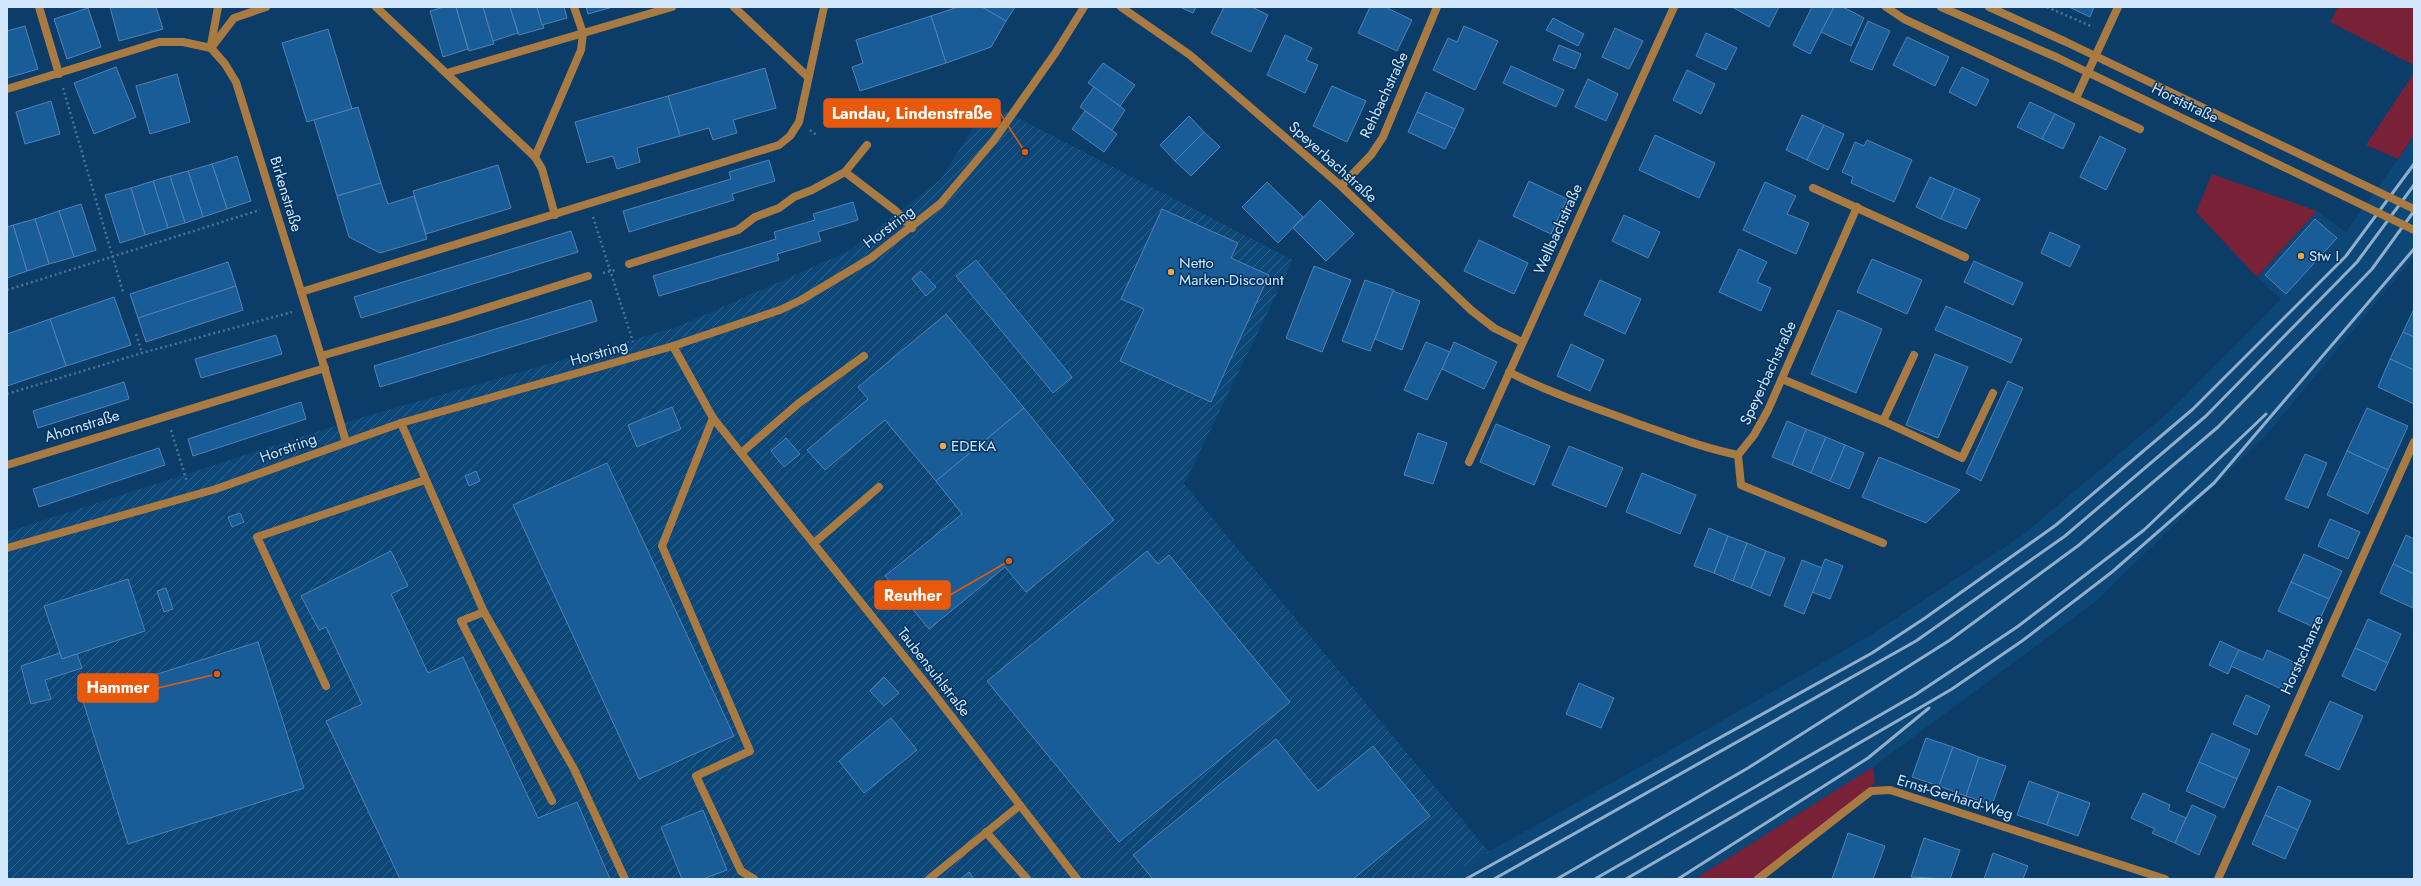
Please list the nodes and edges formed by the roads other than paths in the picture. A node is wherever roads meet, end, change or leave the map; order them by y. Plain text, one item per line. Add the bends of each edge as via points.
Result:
1 (40, 7) edge
2 (218, 7) edge
3 (266, 7) edge
4 (376, 7) edge
5 (574, 7) edge
6 (672, 7) edge
7 (734, 7) edge
8 (824, 7) edge
9 (1084, 7) edge
10 (1121, 7) edge
11 (1437, 7) edge
12 (1674, 7) edge
13 (1886, 7) edge
14 (1941, 7) edge
15 (1988, 7) edge
16 (2118, 7) edge
17 (583, 33) junction
18 (211, 48) junction
19 (447, 73) junction
20 (59, 74) junction
21 (808, 77) junction
22 (7, 89) edge
23 (2076, 98) junction
24 (2140, 129) dead end
25 (867, 144) dead end
26 (535, 158) junction
27 (845, 172) junction
28 (1341, 186) junction
29 (1813, 188) dead end
30 (1857, 207) junction
31 (2414, 209) edge
32 (555, 215) junction
33 (912, 228) junction
34 (2414, 230) edge
35 (1965, 257) dead end
36 (629, 264) dead end
37 (588, 276) dead end
38 (301, 292) junction
39 (1522, 342) junction
40 (673, 346) junction
41 (1914, 355) dead end
42 (321, 356) junction
43 (864, 356) dead end
44 (325, 368) junction
45 (1509, 372) junction
46 (1782, 379) junction
47 (1993, 393) dead end
48 (713, 418) junction
49 (1883, 421) junction
50 (401, 424) junction
51 (346, 442) junction
52 (2414, 442) edge
53 (741, 453) junction
54 (1738, 455) junction
55 (1469, 462) dead end
56 (7, 465) edge
57 (425, 480) junction
58 (879, 487) dead end
59 (814, 543) junction
60 (1883, 543) dead end
61 (7, 548) edge
62 (484, 612) junction
63 (326, 686) dead end
64 (552, 801) dead end
65 (1020, 805) junction
66 (986, 832) junction
67 (625, 879) edge
68 (754, 879) edge
69 (929, 879) edge
70 (1027, 879) edge
71 (1077, 879) edge
72 (1758, 879) edge
73 (2166, 879) edge
74 (2218, 879) edge

1 - 20 street
2 - 18 street
3 - 18 street via 234,18
4 - 19 street
5 - 17 street
6 - 17 street
7 - 21 street
8 - 21 street
9 - 33 street, Horstring via 1056,52 985,152 940,204
10 - 28 street, Speyerbachstraße via 1190,55
11 - 28 street, Rehbachstraße via 1383,137
12 - 39 street, Wellbachstraße
13 - 23 street via 1904,19
14 - 34 street, Horststraße, bridge via 2056,57
15 - 31 street, Horststraße, bridge
16 - 23 street
17 - 19 street
17 - 26 street via 581,50
18 - 20 street via 184,42 160,42
18 - 38 street, Birkenstraße via 226,64 236,82
19 - 26 street
20 - 22 street
21 - 32 street via 799,122 780,145
23 - 24 street
25 - 27 street
26 - 32 street via 542,169
27 - 33 street via 896,211
27 - 36 street via 794,197 779,208 755,217 738,230
28 - 39 street, Speyerbachstraße via 1471,310 1494,328
29 - 30 street
30 - 35 street
30 - 46 street, Speyerbachstraße
32 - 38 street
33 - 40 street, Horstring via 871,258 801,300 780,310
37 - 42 street
38 - 42 street, Birkenstraße
39 - 45 street, Wellbachstraße
40 - 48 street, Taubensuhlstraße
40 - 50 street, Horstring
41 - 49 street
42 - 44 street, Birkenstraße
43 - 53 street via 799,404
44 - 51 street, Birkenstraße
44 - 56 street, Ahornstraße via 166,414
45 - 54 street via 1542,388 1618,416 1714,450
45 - 55 street, Wellbachstraße
46 - 49 street
46 - 54 street, Speyerbachstraße via 1754,435
47 - 49 street via 1962,458
48 - 53 street, Taubensuhlstraße
48 - 68 street via 662,546 750,751 696,776 741,871
50 - 51 street, Horstring
50 - 57 street
51 - 61 street, Horstring via 192,496
52 - 74 street, Horstschanze
53 - 59 street, Taubensuhlstraße
54 - 60 street via 1741,484
57 - 62 street
57 - 63 street via 257,537
58 - 59 street
59 - 65 street, Taubensuhlstraße
62 - 64 street via 461,621
62 - 67 street via 574,770
65 - 66 street
65 - 71 street, Taubensuhlstraße
66 - 69 street
66 - 70 street
72 - 73 street, Ernst-Gerhard-Weg via 1871,791 1890,790

